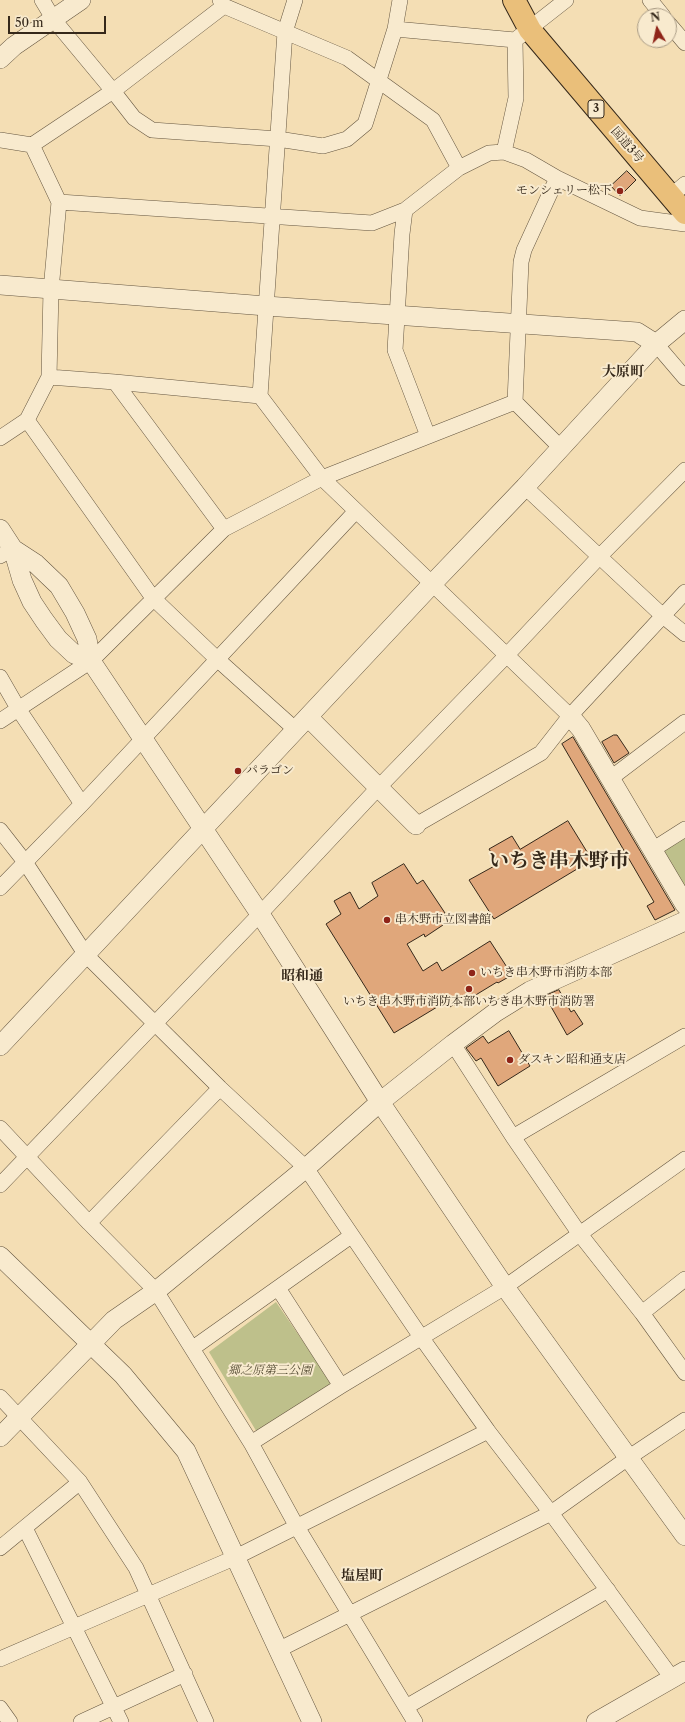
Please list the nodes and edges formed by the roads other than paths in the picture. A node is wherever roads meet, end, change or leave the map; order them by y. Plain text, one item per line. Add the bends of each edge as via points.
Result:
1 (42, 0) edge
2 (81, 0) edge
3 (295, 0) edge
4 (400, 0) edge
5 (514, 0) edge
6 (566, 0) edge
7 (650, 0) edge
8 (222, 3) edge
9 (656, 8) edge
10 (54, 20) junction
11 (395, 28) junction
12 (286, 32) junction
13 (677, 34) edge
14 (523, 35) junction
15 (685, 43) edge
16 (0, 59) edge
17 (378, 79) junction
18 (113, 91) junction
19 (278, 139) junction
20 (0, 140) edge
21 (32, 145) junction
22 (504, 152) junction
23 (459, 168) junction
24 (557, 178) junction
25 (678, 190) edge
26 (59, 202) junction
27 (405, 210) junction
28 (685, 213) edge
29 (272, 215) junction
30 (685, 224) edge
31 (0, 285) edge
32 (52, 290) junction
33 (266, 306) junction
34 (398, 315) junction
35 (685, 320) edge
36 (519, 324) junction
37 (656, 344) junction
38 (48, 377) junction
39 (685, 378) edge
40 (115, 382) junction
41 (260, 396) junction
42 (515, 402) junction
43 (27, 420) junction
44 (428, 436) junction
45 (0, 438) edge
46 (560, 447) junction
47 (685, 470) edge
48 (322, 478) junction
49 (525, 487) junction
50 (356, 511) junction
51 (0, 529) edge
52 (224, 529) junction
53 (6, 552) edge
54 (600, 556) junction
55 (433, 583) junction
56 (685, 592) edge
57 (153, 598) junction
58 (663, 616) junction
59 (685, 634) edge
60 (506, 656) junction
61 (216, 659) junction
62 (91, 661) junction
63 (0, 677) edge
64 (19, 710) junction
65 (570, 716) junction
66 (0, 721) edge
67 (685, 722) edge
68 (302, 724) junction
69 (142, 738) junction
70 (611, 778) junction
71 (378, 788) junction
72 (82, 804) junction
73 (416, 825) joint
74 (204, 828) junction
75 (685, 829) edge
76 (0, 830) edge
77 (652, 850) junction
78 (25, 862) junction
79 (0, 888) edge
80 (685, 905) edge
81 (260, 914) junction
82 (685, 921) edge
83 (86, 954) junction
84 (155, 1023) junction
85 (685, 1036) edge
86 (453, 1044) junction
87 (0, 1046) edge
88 (220, 1088) junction
89 (380, 1102) junction
90 (0, 1128) edge
91 (514, 1137) junction
92 (27, 1157) junction
93 (685, 1159) edge
94 (306, 1168) junction
95 (0, 1185) edge
96 (89, 1223) junction
97 (580, 1233) junction
98 (351, 1236) junction
99 (0, 1256) edge
100 (685, 1279) edge
101 (505, 1287) junction
102 (278, 1288) junction
103 (156, 1291) junction
104 (642, 1313) junction
105 (421, 1337) junction
106 (91, 1343) junction
107 (193, 1348) junction
108 (685, 1373) edge
109 (340, 1386) junction
110 (0, 1397) edge
111 (19, 1417) junction
112 (685, 1420) edge
113 (488, 1431) junction
114 (0, 1436) edge
115 (251, 1442) junction
116 (628, 1458) junction
117 (80, 1482) junction
118 (551, 1513) junction
119 (297, 1527) junction
120 (25, 1528) junction
121 (685, 1536) edge
122 (0, 1548) edge
123 (234, 1558) junction
124 (608, 1590) junction
125 (148, 1595) junction
126 (351, 1614) junction
127 (74, 1627) junction
128 (278, 1650) junction
129 (0, 1659) edge
130 (185, 1674) junction
131 (678, 1674) edge
132 (114, 1707) junction
133 (406, 1707) junction
134 (0, 1708) edge
135 (10, 1722) edge
136 (81, 1722) edge
137 (121, 1722) edge
138 (206, 1722) edge
139 (312, 1722) edge
140 (416, 1722) edge
141 (596, 1722) edge

1 - 10 street
2 - 10 street
3 - 12 street
4 - 11 street
5 - 14 highway, 国道3号 / 3
6 - 14 street
7 - 9 street
8 - 12 street
8 - 18 street
10 - 16 street via 14,46
10 - 18 street
11 - 14 street
11 - 17 street
12 - 17 street via 347,58
12 - 19 street
13 - 15 street
14 - 22 street via 516,98
14 - 25 highway, 国道3号 / 3
17 - 19 street via 365,124 347,139 323,146
17 - 23 street via 433,120
18 - 19 street via 134,118 152,130
18 - 21 street
19 - 29 street
20 - 21 street
21 - 26 street
22 - 23 street via 489,153
22 - 24 street via 526,160
23 - 27 street
24 - 30 street via 640,218
24 - 36 street via 524,250 521,262
25 - 28 highway, 国道3号 / 3
26 - 29 street
26 - 32 street
27 - 29 street via 372,223
27 - 34 street
29 - 33 street
31 - 32 street
32 - 33 street
32 - 38 street
33 - 34 street
33 - 41 street
34 - 36 street
34 - 44 street via 395,350
35 - 37 street
36 - 37 street via 637,332
36 - 42 street
37 - 39 street
37 - 46 street
38 - 40 street
38 - 43 street
40 - 41 street
40 - 52 street
41 - 48 street
42 - 44 street
42 - 46 street
43 - 45 street
43 - 57 street
44 - 48 street
46 - 49 street
47 - 54 street
48 - 50 street
48 - 52 street
49 - 54 street
49 - 55 street
50 - 55 street
50 - 61 street
51 - 53 street
52 - 57 street
53 - 62 street via 32,602 58,639 74,654
53 - 62 street via 36,564 59,586 87,639
54 - 58 street
54 - 60 street
55 - 60 street
55 - 68 street
56 - 58 street
57 - 61 street
57 - 62 street
58 - 59 street
58 - 65 street
60 - 65 street
60 - 71 street
61 - 68 street
61 - 69 street
62 - 64 street
62 - 69 street
63 - 64 street
64 - 66 street
64 - 72 street
65 - 70 street via 582,729
65 - 73 street via 541,753
67 - 70 street
68 - 71 street
68 - 74 street
69 - 72 street
69 - 74 street
70 - 77 street
71 - 73 street
71 - 81 street
72 - 78 street
74 - 81 street
74 - 83 street
75 - 77 street
76 - 78 street
77 - 80 street
78 - 79 street
78 - 83 street
81 - 84 street
81 - 89 street
82 - 86 street via 530,991
83 - 84 street
83 - 87 street
84 - 88 street
84 - 92 street
85 - 91 street
86 - 89 street
86 - 91 street
88 - 94 street
88 - 96 street
89 - 94 street
89 - 101 street
90 - 92 street
91 - 97 street
92 - 95 street
92 - 96 street
93 - 97 street
94 - 98 street
94 - 103 street
96 - 103 street
97 - 101 street
97 - 104 street
98 - 102 street
98 - 105 street
99 - 106 street
100 - 104 street
101 - 105 street
101 - 116 street
102 - 107 street
102 - 109 street
103 - 106 street via 114,1320
103 - 107 street
104 - 108 street
105 - 109 street
105 - 113 street
106 - 111 street
106 - 123 street via 123,1375 186,1451
107 - 115 street
109 - 115 street
110 - 111 street
111 - 114 street
111 - 117 street
112 - 116 street
113 - 118 street
113 - 119 street
115 - 119 street
116 - 118 street
116 - 121 street
117 - 120 street
117 - 125 street via 136,1568
118 - 124 street
118 - 126 street
119 - 123 street
119 - 126 street
120 - 122 street
120 - 127 street
123 - 125 street
123 - 128 street
124 - 131 street
124 - 133 street
125 - 127 street
125 - 130 street
126 - 128 street
126 - 133 street
127 - 129 street
127 - 132 street
128 - 139 street
130 - 132 street
130 - 138 street
131 - 141 street
132 - 136 street
132 - 137 street
133 - 140 street
134 - 135 street

